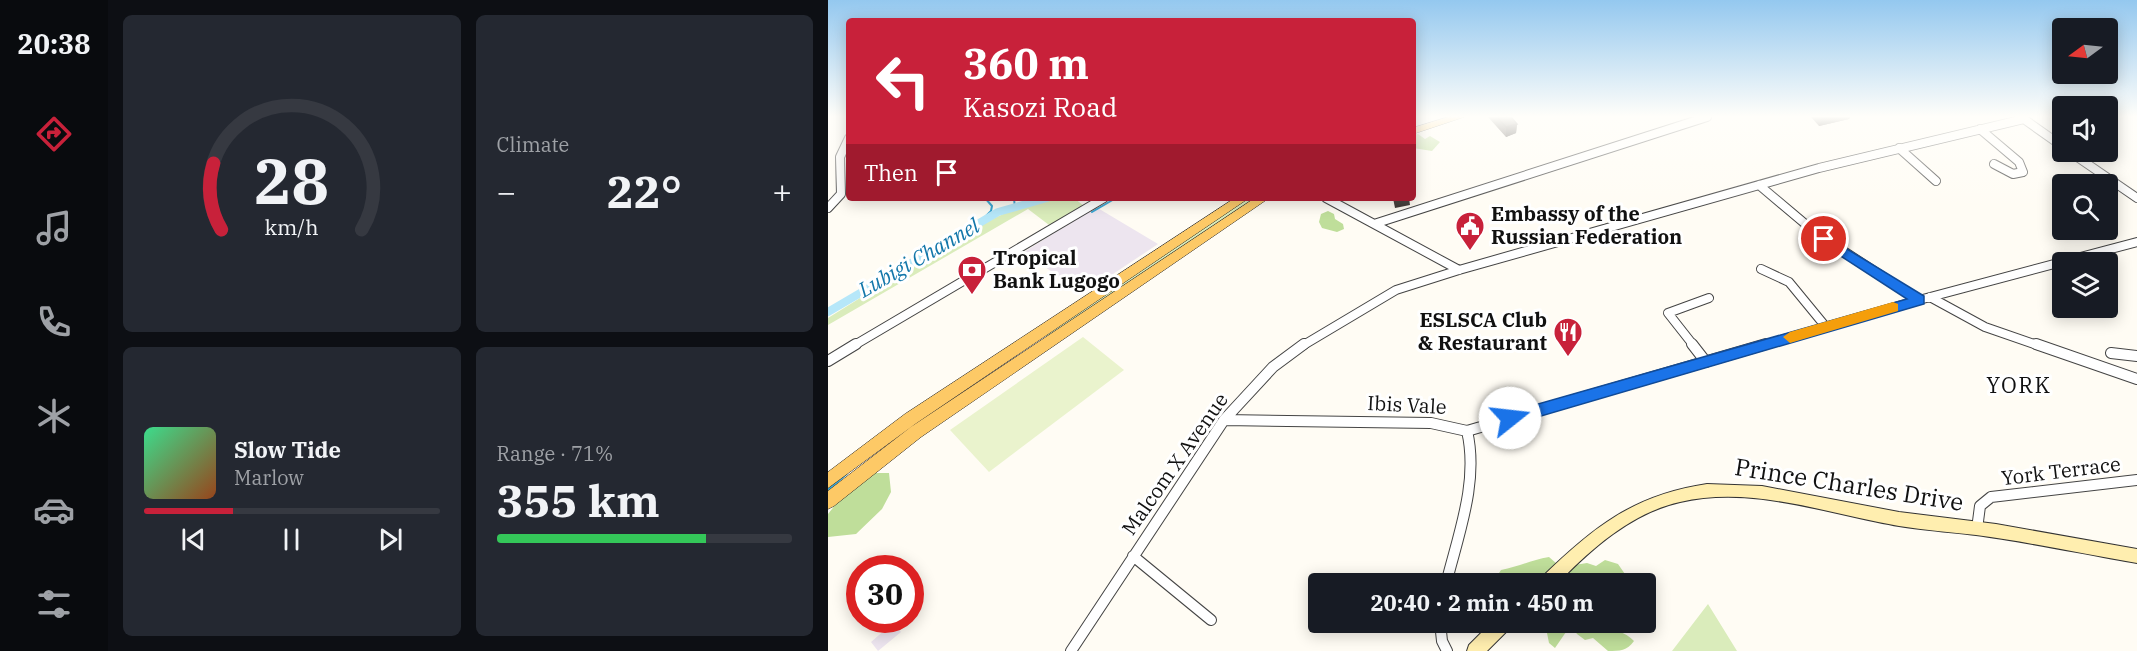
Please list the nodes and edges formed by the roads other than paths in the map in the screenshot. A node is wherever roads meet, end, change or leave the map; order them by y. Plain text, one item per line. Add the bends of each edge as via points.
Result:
1 (843, 147) edge
2 (1612, 147) edge
3 (2002, 147) edge
4 (1899, 148) joint
5 (2085, 162) edge
6 (1994, 164) dead end
7 (1936, 181) dead end
8 (1759, 185) junction
9 (845, 193) edge
10 (2137, 198) edge
11 (1099, 201) edge
12 (1239, 201) edge
13 (1258, 201) edge
14 (1332, 201) edge
15 (828, 208) edge
16 (1374, 224) junction
17 (2137, 242) edge
18 (1761, 269) dead end
19 (1459, 270) junction
20 (1930, 297) junction
21 (1709, 298) dead end
22 (1919, 300) junction
23 (1826, 327) junction
24 (1042, 340) junction
25 (2111, 353) dead end
26 (2137, 356) edge
27 (828, 361) edge
28 (1706, 362) junction
29 (2137, 379) edge
30 (1224, 420) junction
31 (1467, 431) junction
32 (2137, 480) edge
33 (828, 481) edge
34 (828, 501) edge
35 (1977, 529) junction
36 (1133, 556) junction
37 (2137, 556) edge
38 (1449, 573) edge
39 (1557, 573) edge
40 (1211, 620) dead end
41 (1441, 633) edge
42 (1493, 633) edge
43 (1071, 651) edge
44 (1447, 651) edge
45 (1475, 651) edge

1 - 9 street via 839,159
2 - 16 street
3 - 6 street via 2019,162 2023,172 2013,174
4 - 7 street
4 - 8 street, Malcom X Avenue
5 - 10 street
8 - 19 street, Malcom X Avenue
8 - 22 street via 1824,239
9 - 15 street
11 - 27 street
12 - 24 main road
13 - 24 main road
14 - 16 street
16 - 19 street
17 - 20 street
18 - 23 street via 1789,282
19 - 30 street, Malcom X Avenue via 1396,290 1309,341 1274,367
20 - 22 street
20 - 29 street via 1985,327
21 - 28 street via 1668,313
22 - 23 street
23 - 28 street
24 - 33 main road via 900,426
24 - 34 main road
25 - 26 street
28 - 31 street
30 - 31 street, Ibis Vale via 1431,423
30 - 36 street, Malcom X Avenue
31 - 38 street, Ibis Vale via 1471,441 1470,480
32 - 35 street, York Terrace via 1991,497 1980,506
35 - 37 street, Prince Charles Drive
35 - 39 street, Prince Charles Drive via 1899,519 1778,494 1704,491 1679,495 1637,512 1593,539
36 - 40 street
36 - 43 street, Malcom X Avenue
41 - 44 street
42 - 45 street

